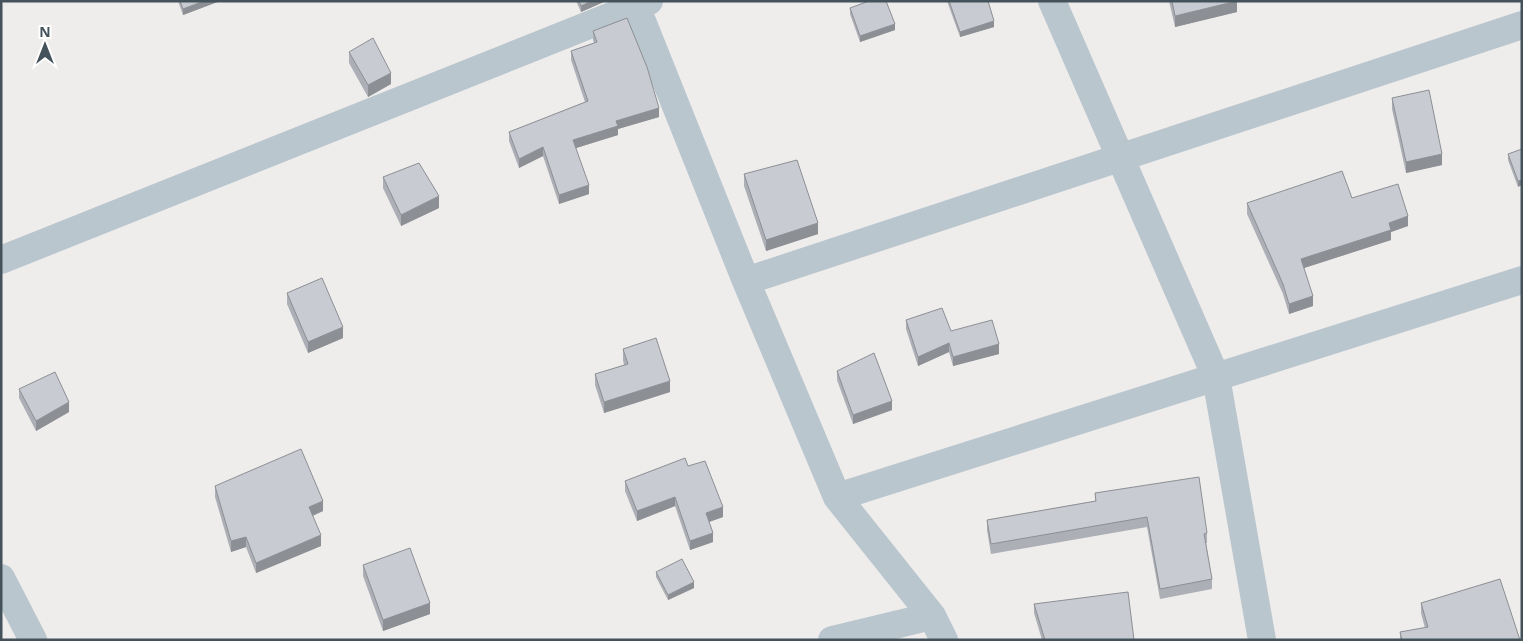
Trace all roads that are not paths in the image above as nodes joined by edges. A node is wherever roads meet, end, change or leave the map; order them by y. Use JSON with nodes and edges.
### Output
{"nodes":[{"id":1,"x":1052,"y":1,"type":"edge"},
{"id":2,"x":639,"y":3,"type":"edge"},
{"id":3,"x":1522,"y":25,"type":"edge"},
{"id":4,"x":1120,"y":158,"type":"junction"},
{"id":5,"x":1,"y":260,"type":"edge"},
{"id":6,"x":1522,"y":280,"type":"edge"},
{"id":7,"x":746,"y":281,"type":"junction"},
{"id":8,"x":1216,"y":377,"type":"junction"},
{"id":9,"x":837,"y":497,"type":"junction"},
{"id":10,"x":1,"y":578,"type":"edge"},
{"id":11,"x":932,"y":616,"type":"junction"},
{"id":12,"x":33,"y":640,"type":"edge"},
{"id":13,"x":832,"y":640,"type":"edge"},
{"id":14,"x":944,"y":640,"type":"edge"},
{"id":15,"x":1262,"y":640,"type":"edge"}],
"edges":[{"from":1,"to":4,"type":"street"},
{"from":2,"to":5,"type":"street"},
{"from":2,"to":7,"type":"street"},
{"from":3,"to":4,"type":"street"},
{"from":4,"to":7,"type":"street"},
{"from":4,"to":8,"type":"street"},
{"from":6,"to":8,"type":"street"},
{"from":7,"to":9,"type":"street"},
{"from":8,"to":9,"type":"street"},
{"from":8,"to":15,"type":"street"},
{"from":9,"to":11,"type":"street"},
{"from":10,"to":12,"type":"street"},
{"from":11,"to":13,"type":"street"},
{"from":11,"to":14,"type":"street"}]}
